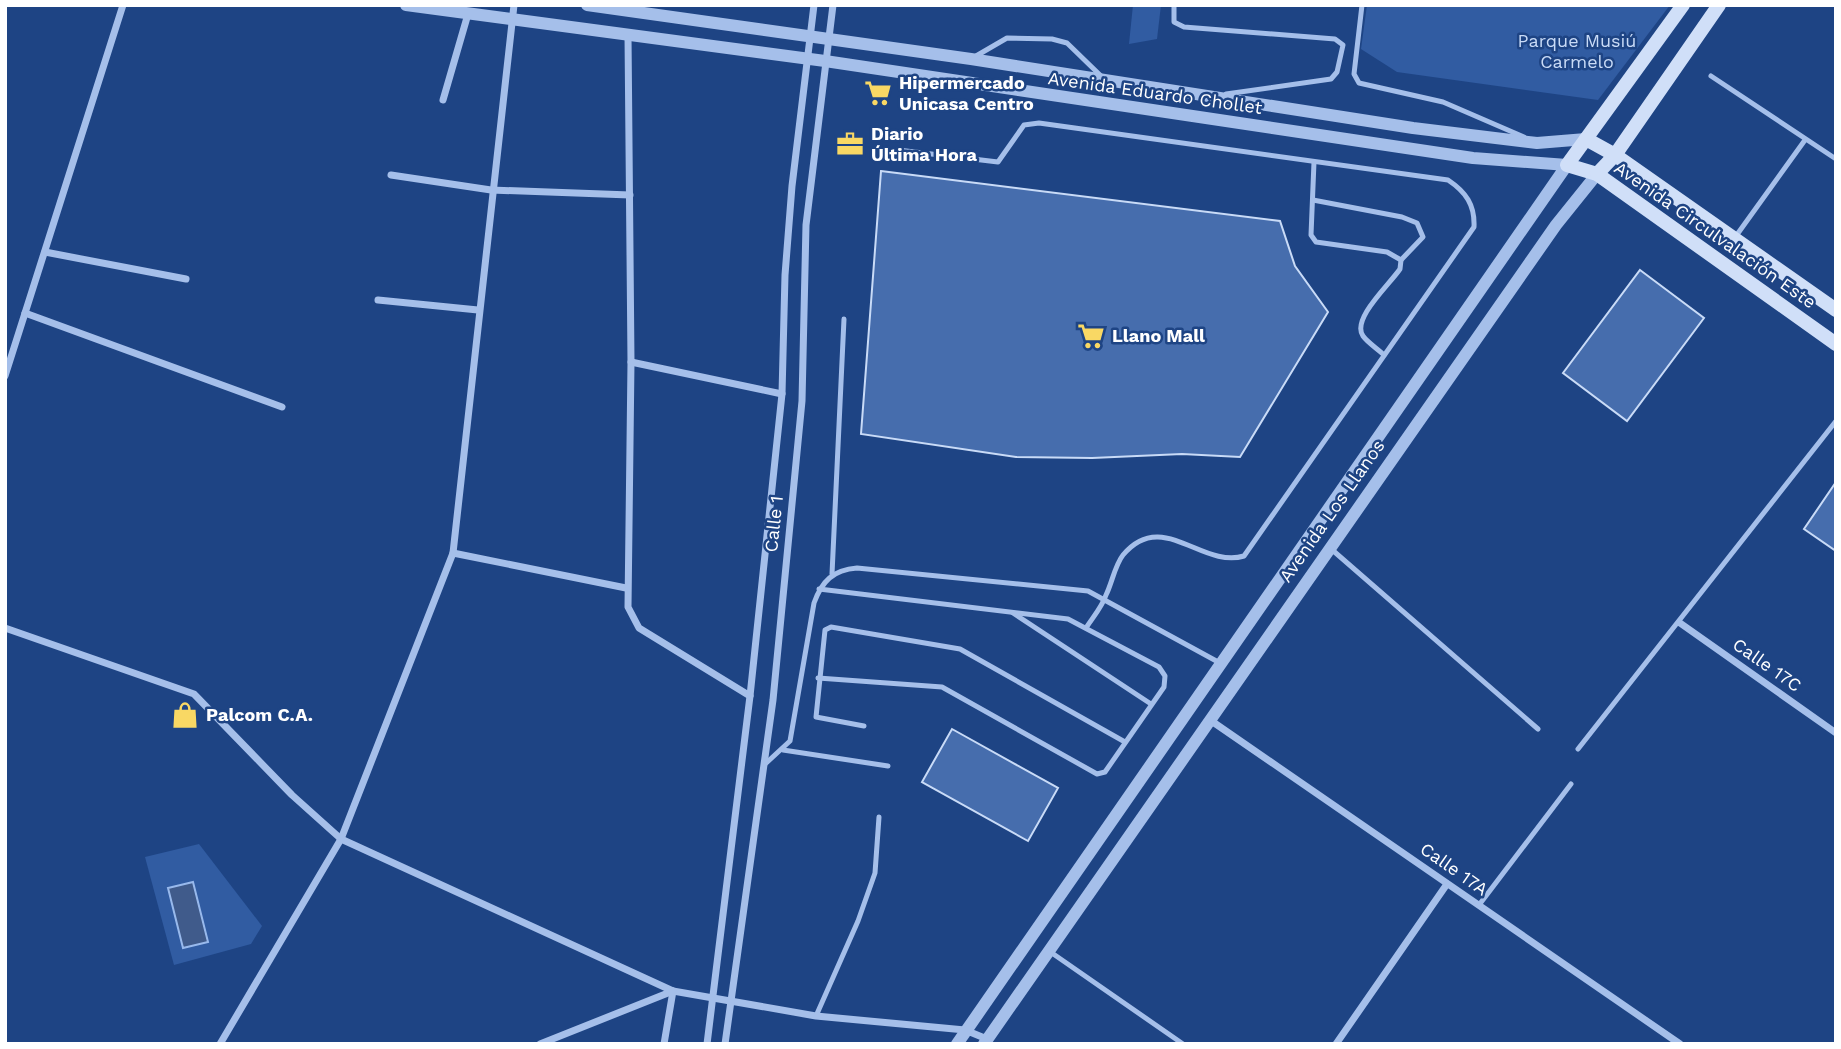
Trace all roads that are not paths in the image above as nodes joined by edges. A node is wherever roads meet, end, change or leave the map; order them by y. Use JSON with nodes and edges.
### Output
{"nodes":[{"id":1,"x":123,"y":5,"type":"edge"},
{"id":2,"x":406,"y":5,"type":"edge"},
{"id":3,"x":514,"y":5,"type":"edge"},
{"id":4,"x":587,"y":5,"type":"edge"},
{"id":5,"x":814,"y":5,"type":"edge"},
{"id":6,"x":833,"y":5,"type":"edge"},
{"id":7,"x":1174,"y":5,"type":"edge"},
{"id":8,"x":1362,"y":5,"type":"edge"},
{"id":9,"x":1683,"y":5,"type":"edge"},
{"id":10,"x":1719,"y":5,"type":"edge"},
{"id":11,"x":468,"y":14,"type":"junction"},
{"id":12,"x":513,"y":20,"type":"junction"},
{"id":13,"x":628,"y":35,"type":"junction"},
{"id":14,"x":810,"y":36,"type":"junction"},
{"id":15,"x":828,"y":38,"type":"junction"},
{"id":16,"x":807,"y":59,"type":"junction"},
{"id":17,"x":971,"y":59,"type":"junction"},
{"id":18,"x":825,"y":61,"type":"junction"},
{"id":19,"x":1711,"y":75,"type":"dead end"},
{"id":20,"x":1103,"y":79,"type":"junction"},
{"id":21,"x":1212,"y":96,"type":"junction"},
{"id":22,"x":443,"y":100,"type":"dead end"},
{"id":23,"x":1586,"y":138,"type":"junction"},
{"id":24,"x":1805,"y":140,"type":"junction"},
{"id":25,"x":1537,"y":143,"type":"junction"},
{"id":26,"x":898,"y":150,"type":"dead end"},
{"id":27,"x":1615,"y":155,"type":"junction"},
{"id":28,"x":1836,"y":159,"type":"edge"},
{"id":29,"x":1314,"y":162,"type":"junction"},
{"id":30,"x":1567,"y":165,"type":"junction"},
{"id":31,"x":1597,"y":174,"type":"junction"},
{"id":32,"x":391,"y":175,"type":"dead end"},
{"id":33,"x":491,"y":190,"type":"junction"},
{"id":34,"x":630,"y":195,"type":"junction"},
{"id":35,"x":1313,"y":200,"type":"junction"},
{"id":36,"x":1734,"y":239,"type":"junction"},
{"id":37,"x":45,"y":252,"type":"junction"},
{"id":38,"x":1401,"y":260,"type":"junction"},
{"id":39,"x":186,"y":279,"type":"dead end"},
{"id":40,"x":378,"y":300,"type":"dead end"},
{"id":41,"x":478,"y":310,"type":"junction"},
{"id":42,"x":1836,"y":310,"type":"edge"},
{"id":43,"x":25,"y":313,"type":"junction"},
{"id":44,"x":844,"y":319,"type":"dead end"},
{"id":45,"x":1836,"y":344,"type":"edge"},
{"id":46,"x":1384,"y":355,"type":"junction"},
{"id":47,"x":631,"y":362,"type":"junction"},
{"id":48,"x":5,"y":376,"type":"edge"},
{"id":49,"x":782,"y":394,"type":"junction"},
{"id":50,"x":282,"y":407,"type":"dead end"},
{"id":51,"x":1836,"y":421,"type":"edge"},
{"id":52,"x":1330,"y":548,"type":"junction"},
{"id":53,"x":453,"y":553,"type":"junction"},
{"id":54,"x":832,"y":574,"type":"junction"},
{"id":55,"x":626,"y":587,"type":"junction"},
{"id":56,"x":819,"y":589,"type":"junction"},
{"id":57,"x":1105,"y":599,"type":"junction"},
{"id":58,"x":1010,"y":611,"type":"junction"},
{"id":59,"x":1680,"y":623,"type":"junction"},
{"id":60,"x":5,"y":628,"type":"edge"},
{"id":61,"x":1086,"y":628,"type":"junction"},
{"id":62,"x":1220,"y":663,"type":"junction"},
{"id":63,"x":818,"y":678,"type":"junction"},
{"id":64,"x":750,"y":696,"type":"junction"},
{"id":65,"x":1151,"y":704,"type":"junction"},
{"id":66,"x":1210,"y":720,"type":"junction"},
{"id":67,"x":864,"y":726,"type":"dead end"},
{"id":68,"x":1538,"y":729,"type":"dead end"},
{"id":69,"x":1836,"y":733,"type":"edge"},
{"id":70,"x":1125,"y":743,"type":"junction"},
{"id":71,"x":1578,"y":749,"type":"dead end"},
{"id":72,"x":783,"y":750,"type":"junction"},
{"id":73,"x":764,"y":765,"type":"junction"},
{"id":74,"x":888,"y":766,"type":"dead end"},
{"id":75,"x":1572,"y":784,"type":"dead end"},
{"id":76,"x":879,"y":817,"type":"dead end"},
{"id":77,"x":341,"y":839,"type":"junction"},
{"id":78,"x":1447,"y":884,"type":"junction"},
{"id":79,"x":1479,"y":905,"type":"junction"},
{"id":80,"x":1049,"y":951,"type":"junction"},
{"id":81,"x":673,"y":991,"type":"junction"},
{"id":82,"x":713,"y":998,"type":"junction"},
{"id":83,"x":730,"y":1001,"type":"junction"},
{"id":84,"x":816,"y":1016,"type":"junction"},
{"id":85,"x":965,"y":1030,"type":"junction"},
{"id":86,"x":985,"y":1041,"type":"edge"},
{"id":87,"x":220,"y":1044,"type":"edge"},
{"id":88,"x":540,"y":1044,"type":"edge"},
{"id":89,"x":664,"y":1044,"type":"edge"},
{"id":90,"x":707,"y":1044,"type":"edge"},
{"id":91,"x":725,"y":1044,"type":"edge"},
{"id":92,"x":957,"y":1044,"type":"edge"},
{"id":93,"x":1183,"y":1044,"type":"edge"},
{"id":94,"x":1336,"y":1044,"type":"edge"},
{"id":95,"x":1680,"y":1044,"type":"edge"}],
"edges":[{"from":1,"to":37,"type":"street"},
{"from":2,"to":11,"type":"street","name":"Avenida Eduardo Chollet"},
{"from":3,"to":12,"type":"street"},
{"from":4,"to":14,"type":"street","name":"Avenida Eduardo Chollet"},
{"from":5,"to":14,"type":"street","name":"Calle 1"},
{"from":6,"to":15,"type":"street","name":"Calle 1"},
{"from":7,"to":21,"type":"lane"},
{"from":8,"to":25,"type":"lane"},
{"from":9,"to":23,"type":"main road","name":"Avenida Los Llanos"},
{"from":10,"to":27,"type":"main road","name":"Avenida Los Llanos"},
{"from":11,"to":12,"type":"street","name":"Avenida Eduardo Chollet"},
{"from":11,"to":22,"type":"street"},
{"from":12,"to":13,"type":"street","name":"Avenida Eduardo Chollet"},
{"from":12,"to":33,"type":"street"},
{"from":13,"to":16,"type":"street","name":"Avenida Eduardo Chollet"},
{"from":13,"to":34,"type":"street"},
{"from":14,"to":15,"type":"street","name":"Avenida Eduardo Chollet"},
{"from":14,"to":16,"type":"street","name":"Calle 1"},
{"from":15,"to":17,"type":"street","name":"Avenida Eduardo Chollet"},
{"from":15,"to":18,"type":"street","name":"Calle 1"},
{"from":16,"to":18,"type":"street","name":"Avenida Eduardo Chollet"},
{"from":16,"to":49,"type":"street","name":"Calle 1"},
{"from":17,"to":20,"type":"street","name":"Avenida Eduardo Chollet"},
{"from":17,"to":20,"type":"lane"},
{"from":18,"to":30,"type":"street","name":"Avenida Eduardo Chollet"},
{"from":18,"to":73,"type":"street","name":"Calle 1"},
{"from":19,"to":24,"type":"lane"},
{"from":20,"to":21,"type":"street","name":"Avenida Eduardo Chollet"},
{"from":21,"to":25,"type":"street","name":"Avenida Eduardo Chollet"},
{"from":23,"to":25,"type":"street","name":"Avenida Eduardo Chollet"},
{"from":23,"to":27,"type":"main road","name":"Avenida Circulvalación Este"},
{"from":23,"to":30,"type":"main road","name":"Avenida Los Llanos"},
{"from":24,"to":28,"type":"lane"},
{"from":24,"to":36,"type":"lane"},
{"from":26,"to":29,"type":"lane"},
{"from":27,"to":31,"type":"main road","name":"Avenida Los Llanos"},
{"from":27,"to":36,"type":"main road","name":"Avenida Circulvalación Este"},
{"from":29,"to":35,"type":"lane"},
{"from":29,"to":46,"type":"lane"},
{"from":30,"to":31,"type":"main road","name":"Avenida Circulvalación Este"},
{"from":30,"to":62,"type":"street","name":"Avenida Los Llanos"},
{"from":31,"to":45,"type":"main road","name":"Avenida Circulvalación Este"},
{"from":31,"to":52,"type":"street","name":"Avenida Los Llanos"},
{"from":32,"to":33,"type":"street"},
{"from":33,"to":34,"type":"street"},
{"from":33,"to":41,"type":"street"},
{"from":34,"to":47,"type":"street"},
{"from":35,"to":38,"type":"lane"},
{"from":35,"to":38,"type":"lane"},
{"from":36,"to":42,"type":"main road","name":"Avenida Circulvalación Este"},
{"from":37,"to":39,"type":"street"},
{"from":37,"to":43,"type":"street"},
{"from":38,"to":46,"type":"lane"},
{"from":40,"to":41,"type":"street"},
{"from":41,"to":53,"type":"street"},
{"from":43,"to":48,"type":"street"},
{"from":43,"to":50,"type":"street"},
{"from":44,"to":54,"type":"lane"},
{"from":46,"to":57,"type":"lane"},
{"from":47,"to":49,"type":"street"},
{"from":47,"to":55,"type":"street"},
{"from":49,"to":64,"type":"street","name":"Calle 1"},
{"from":51,"to":59,"type":"lane"},
{"from":52,"to":66,"type":"street","name":"Avenida Los Llanos"},
{"from":52,"to":68,"type":"lane"},
{"from":53,"to":55,"type":"street"},
{"from":53,"to":77,"type":"street"},
{"from":54,"to":56,"type":"lane"},
{"from":54,"to":57,"type":"lane"},
{"from":55,"to":64,"type":"street"},
{"from":56,"to":58,"type":"lane"},
{"from":56,"to":72,"type":"lane"},
{"from":57,"to":61,"type":"lane"},
{"from":57,"to":62,"type":"lane"},
{"from":58,"to":61,"type":"lane"},
{"from":58,"to":65,"type":"lane"},
{"from":59,"to":69,"type":"street","name":"Calle 17C"},
{"from":59,"to":71,"type":"lane"},
{"from":60,"to":77,"type":"street"},
{"from":61,"to":65,"type":"lane"},
{"from":62,"to":85,"type":"street","name":"Avenida Los Llanos"},
{"from":63,"to":67,"type":"lane"},
{"from":63,"to":70,"type":"lane"},
{"from":63,"to":70,"type":"lane"},
{"from":64,"to":82,"type":"street","name":"Calle 1"},
{"from":65,"to":70,"type":"lane"},
{"from":66,"to":78,"type":"street","name":"Calle 17A"},
{"from":66,"to":80,"type":"street","name":"Avenida Los Llanos"},
{"from":72,"to":73,"type":"lane"},
{"from":72,"to":74,"type":"lane"},
{"from":73,"to":83,"type":"street","name":"Calle 1"},
{"from":75,"to":79,"type":"lane"},
{"from":76,"to":84,"type":"lane"},
{"from":77,"to":81,"type":"street"},
{"from":77,"to":87,"type":"street"},
{"from":78,"to":79,"type":"street","name":"Calle 17A"},
{"from":78,"to":94,"type":"street"},
{"from":79,"to":95,"type":"street","name":"Calle 17A"},
{"from":80,"to":86,"type":"street","name":"Avenida Los Llanos"},
{"from":80,"to":93,"type":"lane"},
{"from":81,"to":82,"type":"street"},
{"from":81,"to":88,"type":"street"},
{"from":81,"to":89,"type":"street"},
{"from":82,"to":83,"type":"street"},
{"from":82,"to":90,"type":"street","name":"Calle 1"},
{"from":83,"to":84,"type":"street"},
{"from":83,"to":91,"type":"street","name":"Calle 1"},
{"from":84,"to":85,"type":"street"},
{"from":85,"to":86,"type":"street"},
{"from":85,"to":92,"type":"street","name":"Avenida Los Llanos"}]}
